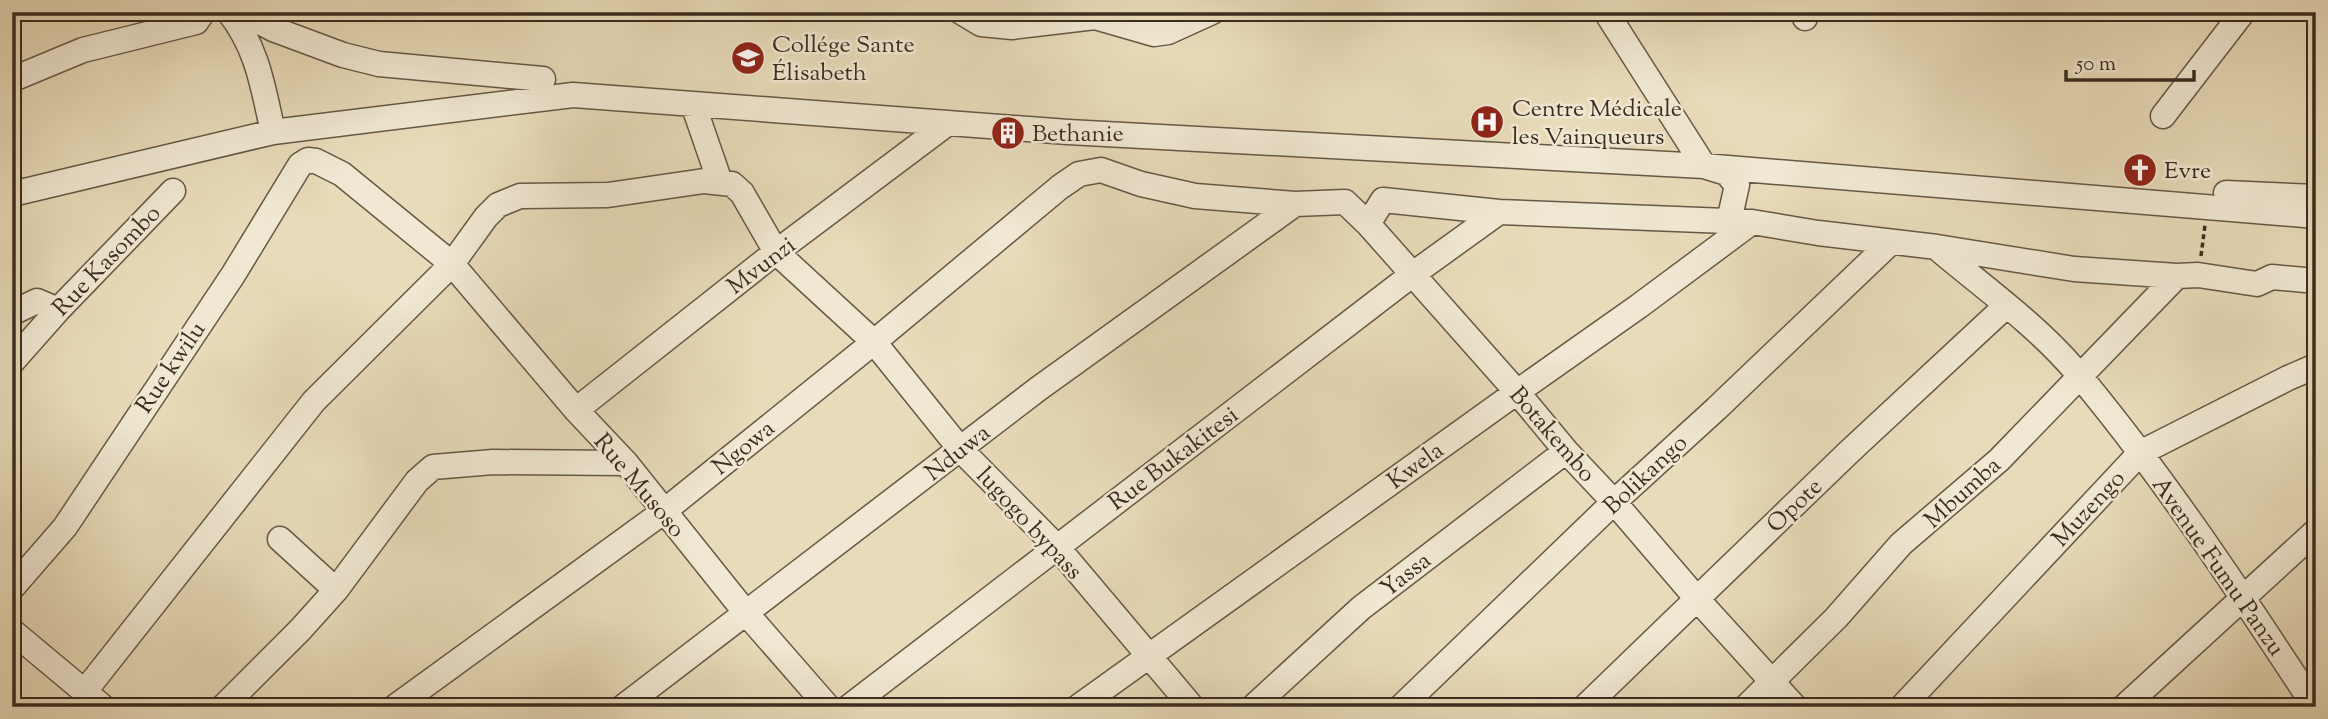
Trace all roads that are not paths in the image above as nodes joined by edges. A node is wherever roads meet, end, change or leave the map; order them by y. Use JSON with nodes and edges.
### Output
{"nodes":[{"id":1,"x":203,"y":12,"type":"edge"},
{"id":2,"x":229,"y":12,"type":"edge"},
{"id":3,"x":241,"y":12,"type":"edge"},
{"id":4,"x":961,"y":12,"type":"edge"},
{"id":5,"x":1212,"y":12,"type":"edge"},
{"id":6,"x":1606,"y":12,"type":"edge"},
{"id":7,"x":2243,"y":12,"type":"edge"},
{"id":8,"x":18,"y":77,"type":"dead end"},
{"id":9,"x":543,"y":79,"type":"dead end"},
{"id":10,"x":693,"y":104,"type":"junction"},
{"id":11,"x":2164,"y":116,"type":"dead end"},
{"id":12,"x":948,"y":123,"type":"junction"},
{"id":13,"x":273,"y":132,"type":"junction"},
{"id":14,"x":1704,"y":166,"type":"junction"},
{"id":15,"x":328,"y":167,"type":"joint"},
{"id":16,"x":1079,"y":174,"type":"joint"},
{"id":17,"x":726,"y":183,"type":"junction"},
{"id":18,"x":173,"y":191,"type":"dead end"},
{"id":19,"x":12,"y":194,"type":"edge"},
{"id":20,"x":2316,"y":197,"type":"edge"},
{"id":21,"x":2212,"y":200,"type":"junction"},
{"id":22,"x":1295,"y":204,"type":"junction"},
{"id":23,"x":1499,"y":212,"type":"junction"},
{"id":24,"x":2316,"y":216,"type":"edge"},
{"id":25,"x":1741,"y":222,"type":"junction"},
{"id":26,"x":1368,"y":223,"type":"junction"},
{"id":27,"x":1891,"y":243,"type":"junction"},
{"id":28,"x":1937,"y":247,"type":"junction"},
{"id":29,"x":776,"y":252,"type":"junction"},
{"id":30,"x":452,"y":264,"type":"junction"},
{"id":31,"x":1413,"y":274,"type":"junction"},
{"id":32,"x":2188,"y":276,"type":"junction"},
{"id":33,"x":2316,"y":281,"type":"edge"},
{"id":34,"x":2006,"y":306,"type":"junction"},
{"id":35,"x":58,"y":310,"type":"junction"},
{"id":36,"x":12,"y":313,"type":"edge"},
{"id":37,"x":874,"y":342,"type":"junction"},
{"id":38,"x":12,"y":362,"type":"edge"},
{"id":39,"x":2316,"y":366,"type":"edge"},
{"id":40,"x":2078,"y":376,"type":"junction"},
{"id":41,"x":1517,"y":392,"type":"junction"},
{"id":42,"x":576,"y":410,"type":"junction"},
{"id":43,"x":961,"y":450,"type":"junction"},
{"id":44,"x":1566,"y":452,"type":"junction"},
{"id":45,"x":2140,"y":453,"type":"junction"},
{"id":46,"x":626,"y":463,"type":"junction"},
{"id":47,"x":1614,"y":502,"type":"junction"},
{"id":48,"x":663,"y":512,"type":"junction"},
{"id":49,"x":2316,"y":531,"type":"edge"},
{"id":50,"x":280,"y":539,"type":"dead end"},
{"id":51,"x":1057,"y":547,"type":"junction"},
{"id":52,"x":12,"y":588,"type":"edge"},
{"id":53,"x":336,"y":590,"type":"junction"},
{"id":54,"x":2243,"y":597,"type":"junction"},
{"id":55,"x":1698,"y":600,"type":"junction"},
{"id":56,"x":746,"y":613,"type":"junction"},
{"id":57,"x":15,"y":639,"type":"edge"},
{"id":58,"x":1147,"y":657,"type":"junction"},
{"id":59,"x":1772,"y":681,"type":"junction"},
{"id":60,"x":94,"y":699,"type":"edge"},
{"id":61,"x":2314,"y":706,"type":"edge"},
{"id":62,"x":223,"y":707,"type":"edge"},
{"id":63,"x":395,"y":707,"type":"edge"},
{"id":64,"x":623,"y":707,"type":"edge"},
{"id":65,"x":828,"y":707,"type":"edge"},
{"id":66,"x":849,"y":707,"type":"edge"},
{"id":67,"x":1078,"y":707,"type":"edge"},
{"id":68,"x":1192,"y":707,"type":"edge"},
{"id":69,"x":1253,"y":707,"type":"edge"},
{"id":70,"x":1401,"y":707,"type":"edge"},
{"id":71,"x":1585,"y":707,"type":"edge"},
{"id":72,"x":1746,"y":707,"type":"edge"},
{"id":73,"x":1795,"y":707,"type":"edge"},
{"id":74,"x":1902,"y":707,"type":"edge"},
{"id":75,"x":2124,"y":707,"type":"edge"}],
"edges":[{"from":1,"to":8,"type":"street"},
{"from":2,"to":13,"type":"street"},
{"from":3,"to":9,"type":"street"},
{"from":4,"to":5,"type":"street"},
{"from":6,"to":14,"type":"street"},
{"from":7,"to":11,"type":"street"},
{"from":10,"to":12,"type":"street"},
{"from":10,"to":13,"type":"street"},
{"from":10,"to":17,"type":"street","name":"lugogo bypass"},
{"from":12,"to":14,"type":"street"},
{"from":12,"to":29,"type":"street","name":"Mvunzi"},
{"from":13,"to":19,"type":"street"},
{"from":14,"to":21,"type":"street"},
{"from":14,"to":25,"type":"street"},
{"from":15,"to":30,"type":"street","name":"Rue Musoso"},
{"from":15,"to":52,"type":"street","name":"Rue kwilu"},
{"from":16,"to":22,"type":"street","name":"Botakembo"},
{"from":16,"to":37,"type":"street","name":"Ngowa"},
{"from":17,"to":29,"type":"street","name":"lugogo bypass"},
{"from":17,"to":30,"type":"street"},
{"from":18,"to":35,"type":"street","name":"Rue Kasombo"},
{"from":20,"to":21,"type":"street"},
{"from":21,"to":24,"type":"street"},
{"from":22,"to":26,"type":"street","name":"Botakembo"},
{"from":22,"to":43,"type":"street","name":"Nduwa"},
{"from":23,"to":25,"type":"street"},
{"from":23,"to":26,"type":"street"},
{"from":23,"to":31,"type":"street","name":"Rue Bukakitesi"},
{"from":25,"to":27,"type":"street"},
{"from":25,"to":41,"type":"street","name":"Kwela"},
{"from":26,"to":31,"type":"street","name":"Botakembo"},
{"from":27,"to":28,"type":"street"},
{"from":27,"to":47,"type":"street","name":"Bolikango"},
{"from":28,"to":32,"type":"street"},
{"from":28,"to":34,"type":"street","name":"Avenue Fumu Panzu"},
{"from":29,"to":37,"type":"street","name":"lugogo bypass"},
{"from":29,"to":42,"type":"street","name":"Mvunzi"},
{"from":30,"to":42,"type":"street","name":"Rue Musoso"},
{"from":30,"to":60,"type":"street"},
{"from":31,"to":41,"type":"street","name":"Botakembo"},
{"from":31,"to":51,"type":"street","name":"Rue Bukakitesi"},
{"from":32,"to":33,"type":"street"},
{"from":32,"to":40,"type":"street","name":"Mbumba"},
{"from":34,"to":40,"type":"street","name":"Avenue Fumu Panzu"},
{"from":34,"to":55,"type":"street","name":"Opote"},
{"from":35,"to":36,"type":"street"},
{"from":35,"to":38,"type":"street","name":"Rue Kasombo"},
{"from":37,"to":43,"type":"street","name":"lugogo bypass"},
{"from":37,"to":48,"type":"street","name":"Ngowa"},
{"from":39,"to":45,"type":"street","name":"Muzengo"},
{"from":40,"to":45,"type":"street","name":"Avenue Fumu Panzu"},
{"from":40,"to":59,"type":"street","name":"Mbumba"},
{"from":41,"to":44,"type":"street","name":"Botakembo"},
{"from":41,"to":58,"type":"street","name":"Kwela"},
{"from":42,"to":46,"type":"street","name":"Rue Musoso"},
{"from":43,"to":51,"type":"street","name":"lugogo bypass"},
{"from":43,"to":56,"type":"street","name":"Nduwa"},
{"from":44,"to":47,"type":"street","name":"Botakembo"},
{"from":44,"to":69,"type":"street","name":"Yassa"},
{"from":45,"to":54,"type":"street","name":"Avenue Fumu Panzu"},
{"from":45,"to":74,"type":"street","name":"Muzengo"},
{"from":46,"to":48,"type":"street","name":"Rue Musoso"},
{"from":46,"to":53,"type":"street"},
{"from":47,"to":55,"type":"street","name":"Botakembo"},
{"from":47,"to":70,"type":"street","name":"Bolikango"},
{"from":48,"to":56,"type":"street","name":"Rue Musoso"},
{"from":48,"to":63,"type":"street","name":"Ngowa"},
{"from":49,"to":54,"type":"street"},
{"from":50,"to":53,"type":"street"},
{"from":51,"to":58,"type":"street","name":"lugogo bypass"},
{"from":51,"to":66,"type":"street","name":"Rue Bukakitesi"},
{"from":53,"to":62,"type":"street"},
{"from":54,"to":61,"type":"street","name":"Avenue Fumu Panzu"},
{"from":54,"to":75,"type":"street"},
{"from":55,"to":59,"type":"street","name":"Botakembo"},
{"from":55,"to":71,"type":"street","name":"Opote"},
{"from":56,"to":64,"type":"street","name":"Nduwa"},
{"from":56,"to":65,"type":"street","name":"Rue Musoso"},
{"from":57,"to":60,"type":"street"},
{"from":58,"to":67,"type":"street","name":"Kwela"},
{"from":58,"to":68,"type":"street","name":"lugogo bypass"},
{"from":59,"to":72,"type":"street","name":"Mbumba"},
{"from":59,"to":73,"type":"street","name":"Botakembo"}]}
